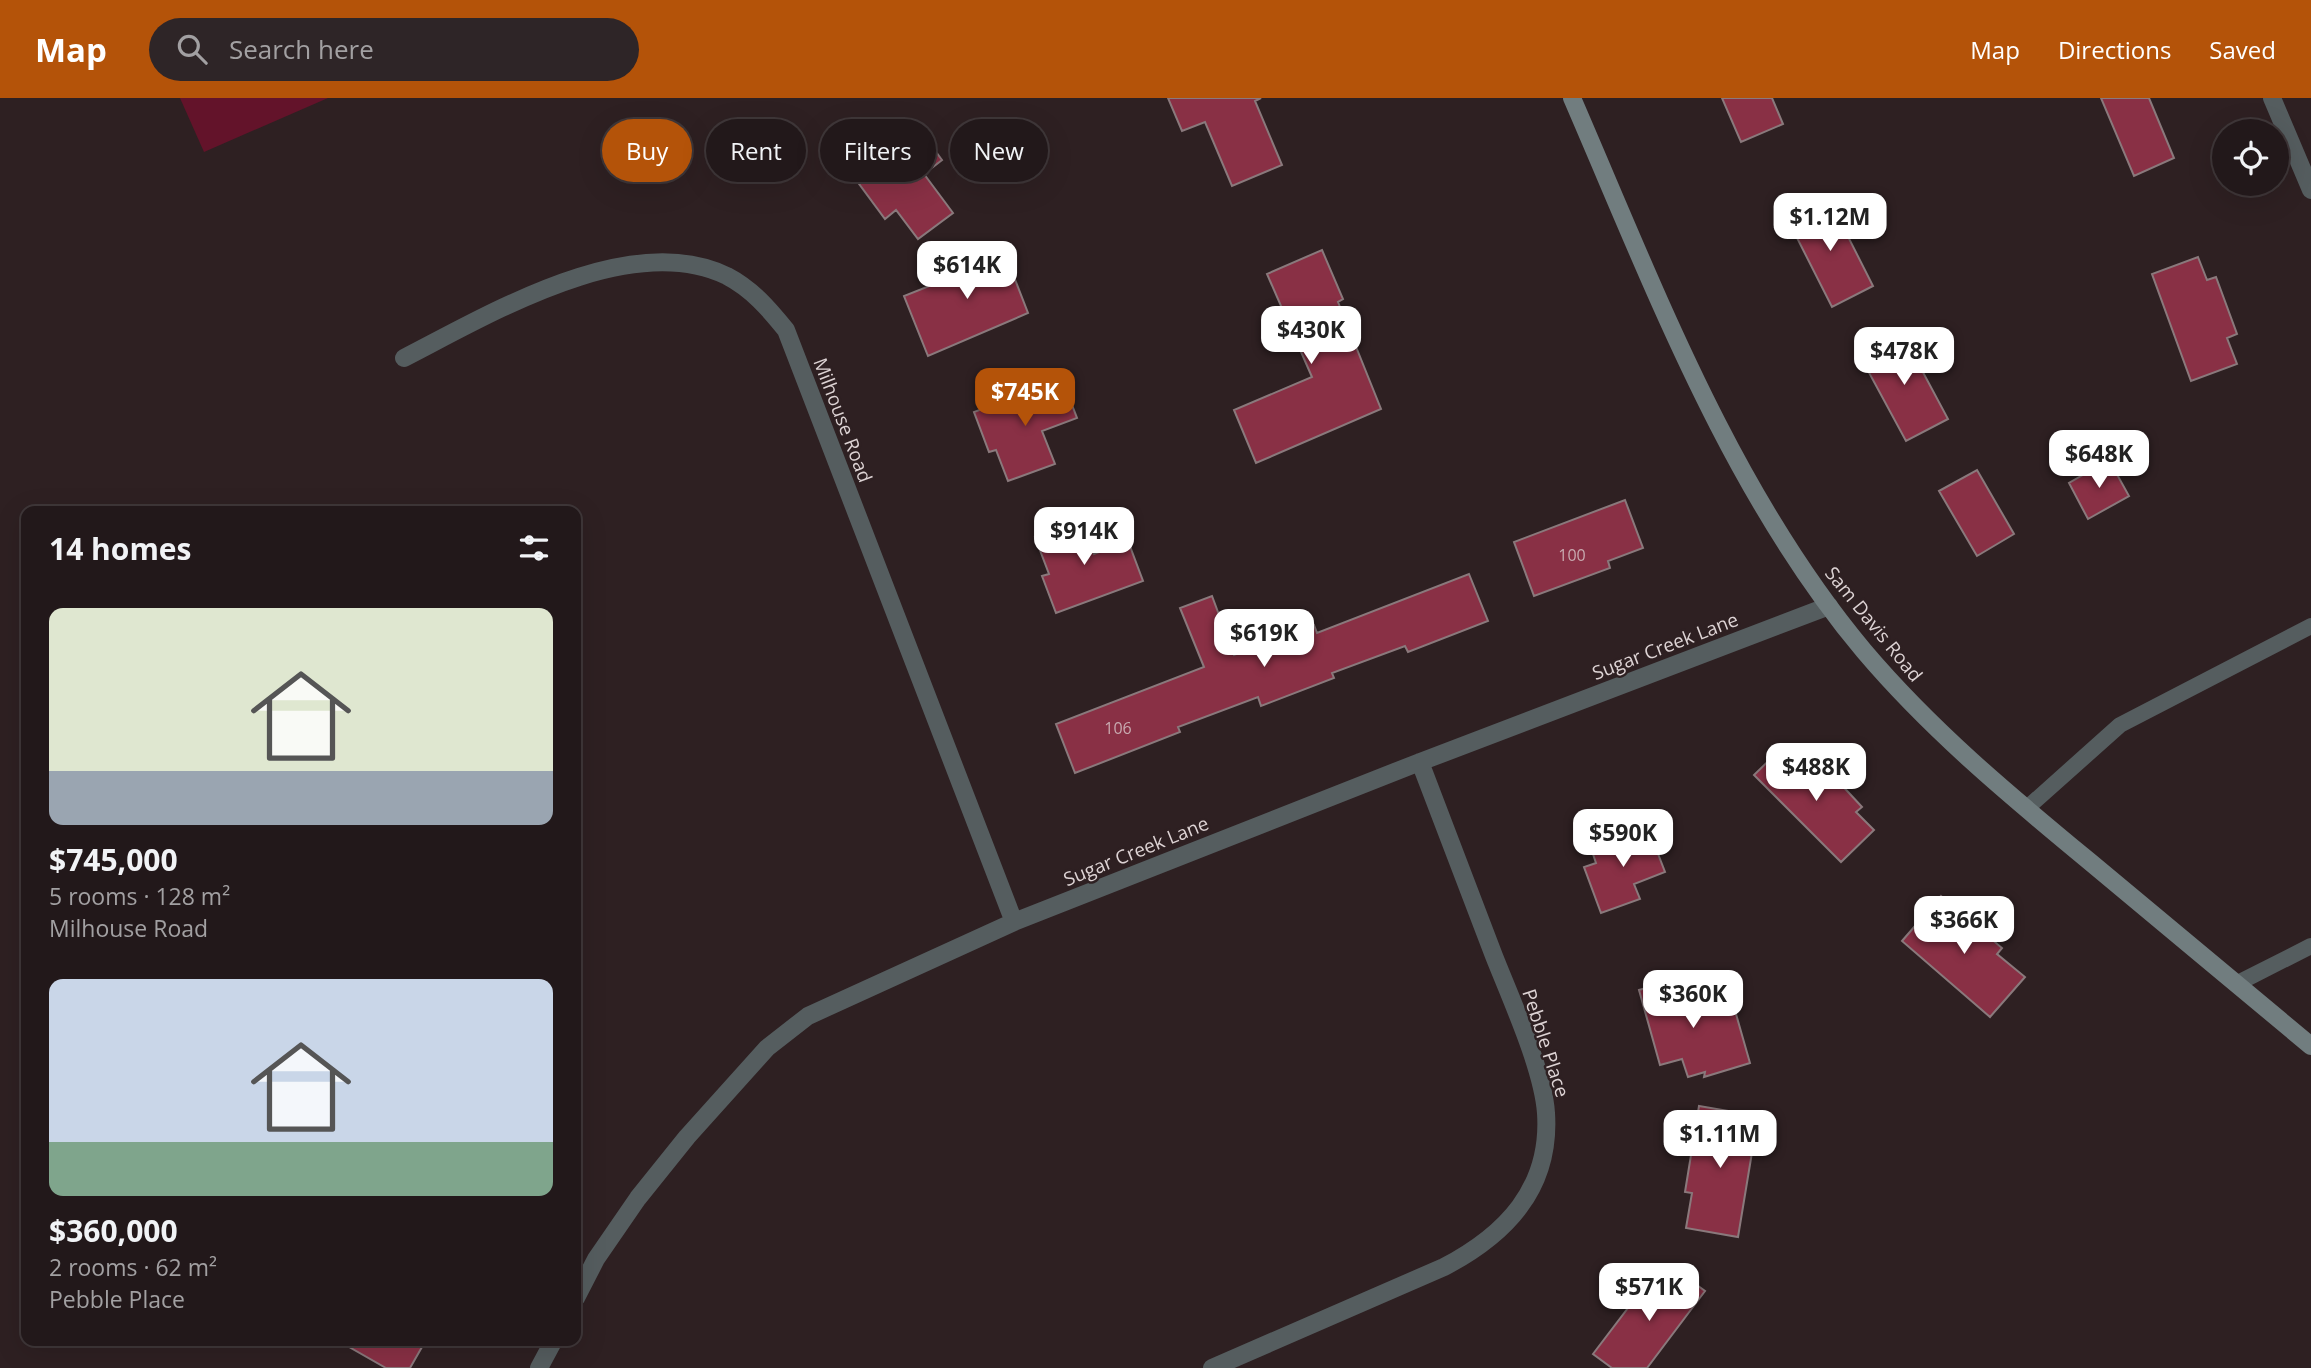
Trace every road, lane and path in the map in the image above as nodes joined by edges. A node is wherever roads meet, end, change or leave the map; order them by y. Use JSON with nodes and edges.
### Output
{"nodes":[{"id":1,"x":1572,"y":98,"type":"edge"},
{"id":2,"x":2272,"y":98,"type":"edge"},
{"id":3,"x":2311,"y":190,"type":"edge"},
{"id":4,"x":404,"y":358,"type":"dead end"},
{"id":5,"x":1829,"y":606,"type":"junction"},
{"id":6,"x":2311,"y":626,"type":"edge"},
{"id":7,"x":1420,"y":762,"type":"junction"},
{"id":8,"x":2026,"y":810,"type":"junction"},
{"id":9,"x":1014,"y":922,"type":"junction"},
{"id":10,"x":2311,"y":946,"type":"edge"},
{"id":11,"x":2236,"y":984,"type":"junction"},
{"id":12,"x":2311,"y":1046,"type":"edge"},
{"id":13,"x":581,"y":1288,"type":"edge"},
{"id":14,"x":551,"y":1346,"type":"edge"},
{"id":15,"x":539,"y":1368,"type":"edge"},
{"id":16,"x":1212,"y":1368,"type":"edge"}],
"edges":[{"from":1,"to":5,"type":"street","name":"Sam Davis Road"},
{"from":2,"to":3,"type":"street"},
{"from":4,"to":9,"type":"street","name":"Milhouse Road"},
{"from":5,"to":7,"type":"street","name":"Sugar Creek Lane"},
{"from":5,"to":8,"type":"street","name":"Sam Davis Road"},
{"from":6,"to":8,"type":"lane"},
{"from":7,"to":9,"type":"street","name":"Sugar Creek Lane"},
{"from":7,"to":16,"type":"street","name":"Pebble Place"},
{"from":8,"to":11,"type":"street","name":"Sam Davis Road"},
{"from":9,"to":13,"type":"street","name":"Sugar Creek Lane"},
{"from":10,"to":11,"type":"lane"},
{"from":11,"to":12,"type":"street","name":"Sam Davis Road"},
{"from":14,"to":15,"type":"street"}]}
